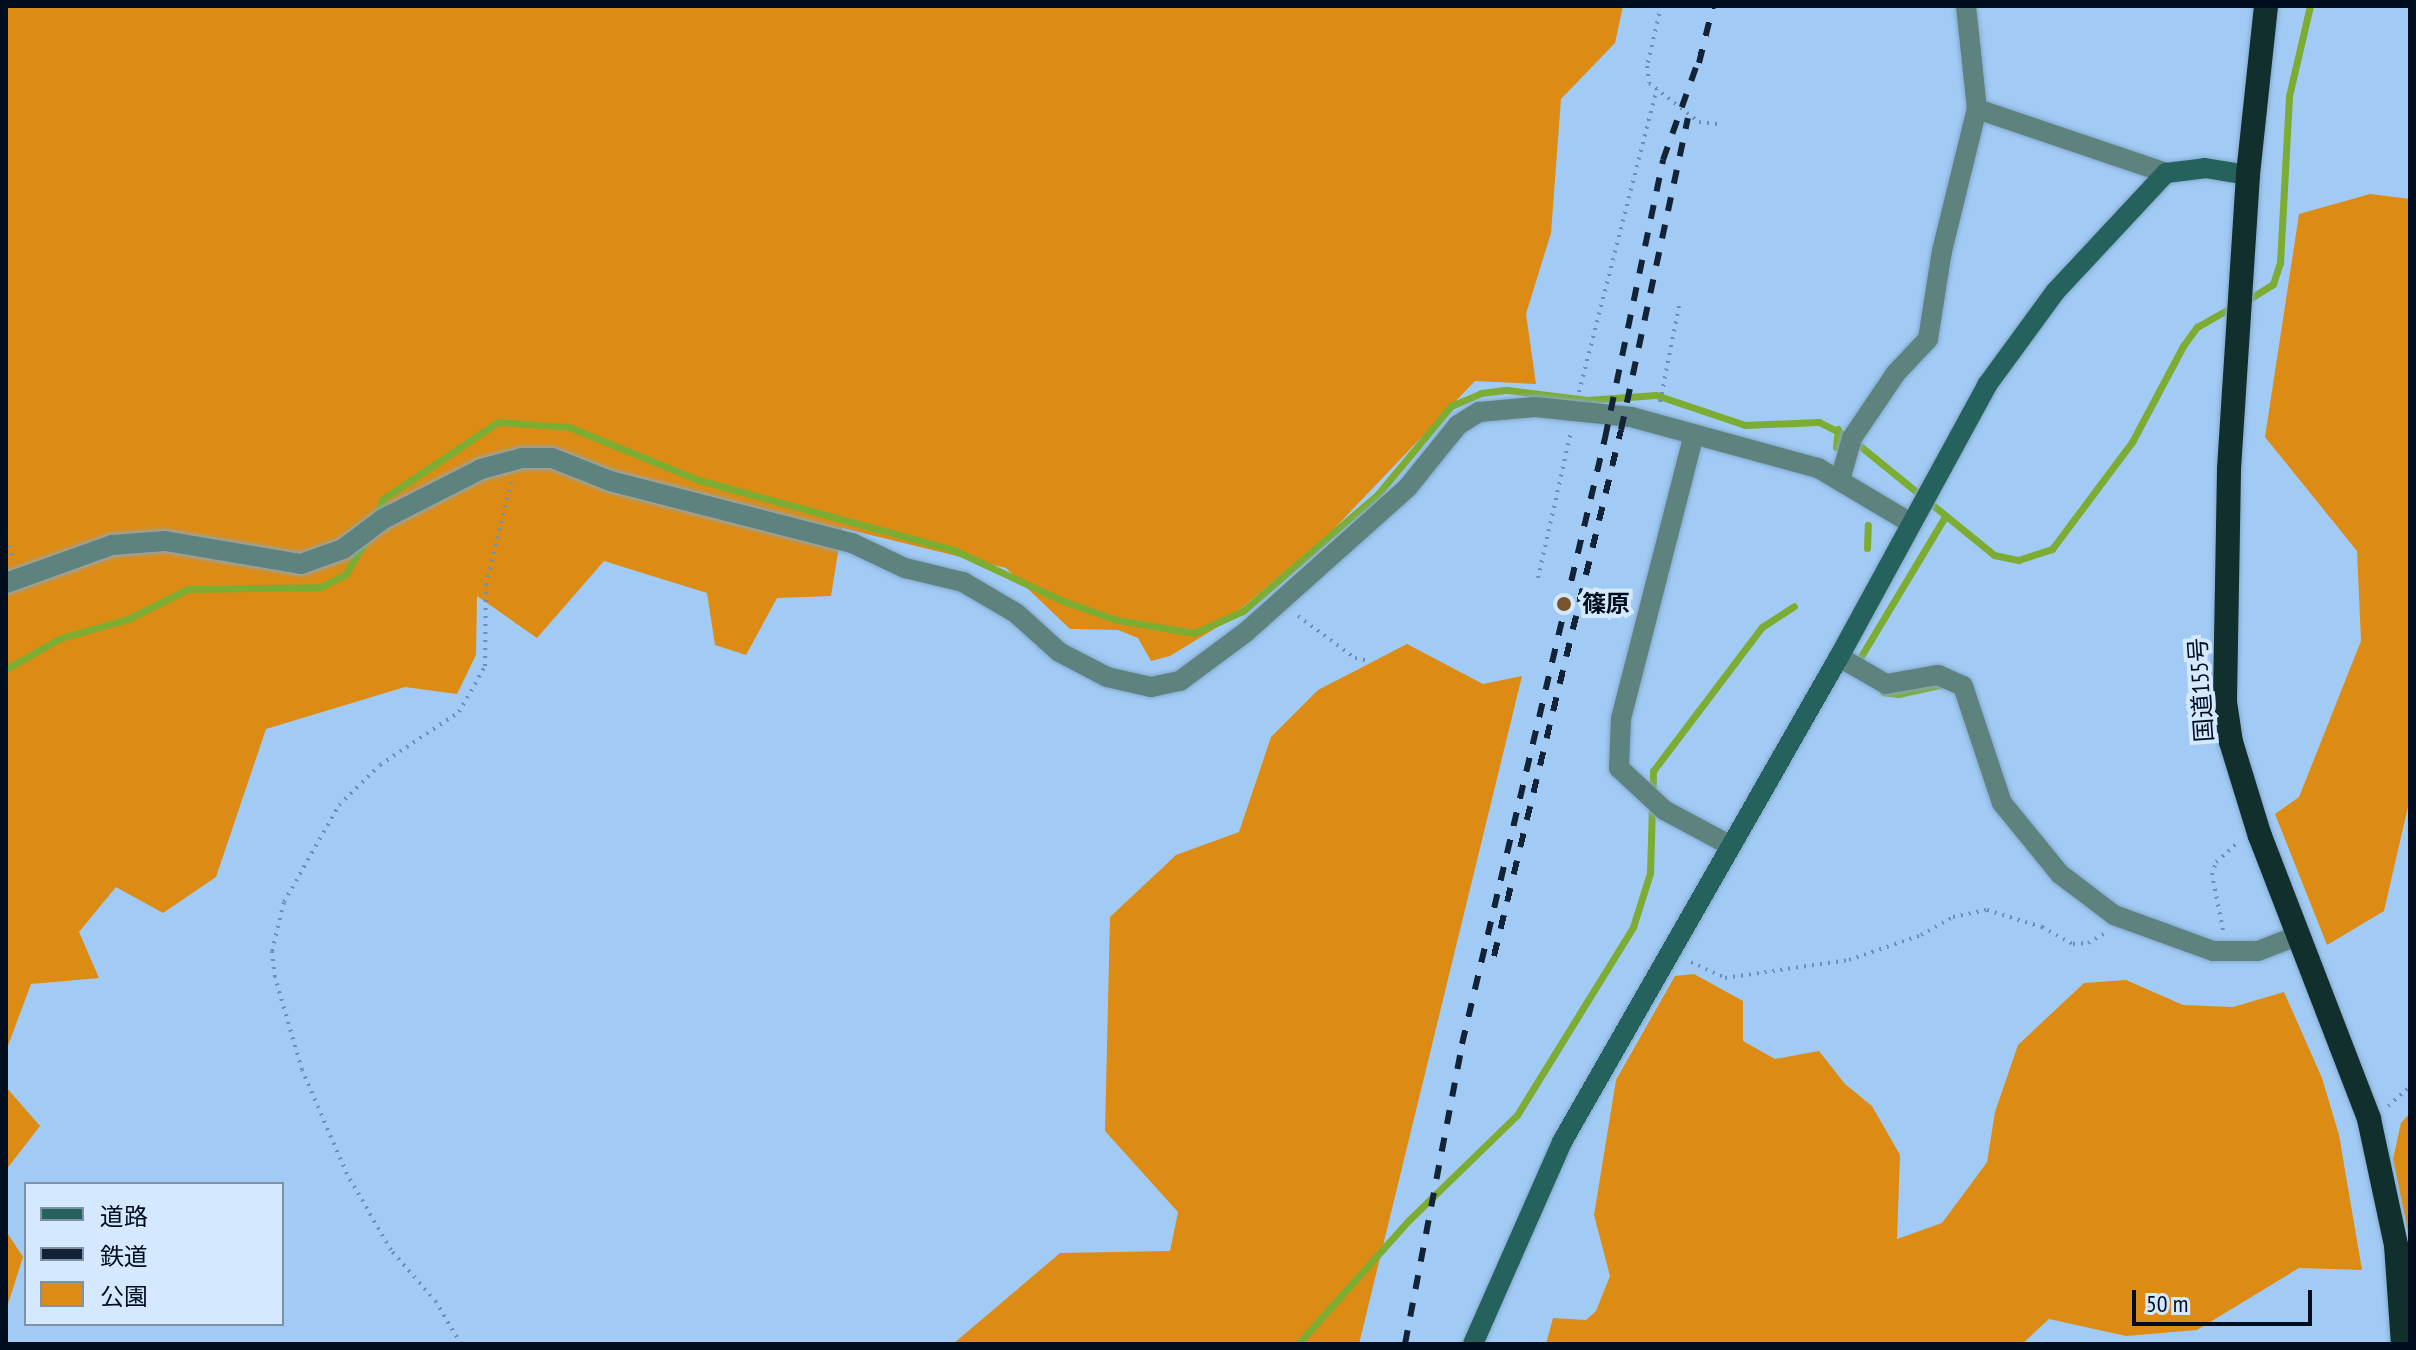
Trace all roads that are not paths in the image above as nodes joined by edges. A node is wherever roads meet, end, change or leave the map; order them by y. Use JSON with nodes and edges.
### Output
{"nodes":[{"id":1,"x":1966,"y":6,"type":"edge"},
{"id":2,"x":2266,"y":6,"type":"edge"},
{"id":3,"x":1977,"y":109,"type":"junction"},
{"id":4,"x":2166,"y":173,"type":"junction"},
{"id":5,"x":2248,"y":175,"type":"junction"},
{"id":6,"x":1693,"y":438,"type":"junction"},
{"id":7,"x":1840,"y":480,"type":"junction"},
{"id":8,"x":1909,"y":522,"type":"junction"},
{"id":9,"x":6,"y":583,"type":"edge"},
{"id":10,"x":1839,"y":657,"type":"junction"},
{"id":11,"x":1731,"y":846,"type":"junction"},
{"id":12,"x":2297,"y":936,"type":"junction"},
{"id":13,"x":1473,"y":1344,"type":"edge"},
{"id":14,"x":2403,"y":1344,"type":"edge"}],
"edges":[{"from":1,"to":3,"type":"street"},
{"from":2,"to":5,"type":"highway","name":"国道155号"},
{"from":3,"to":4,"type":"street"},
{"from":3,"to":7,"type":"street"},
{"from":4,"to":5,"type":"street"},
{"from":4,"to":8,"type":"street"},
{"from":5,"to":12,"type":"highway","name":"国道155号"},
{"from":6,"to":7,"type":"street"},
{"from":6,"to":9,"type":"street"},
{"from":6,"to":11,"type":"street"},
{"from":7,"to":8,"type":"street"},
{"from":8,"to":10,"type":"street"},
{"from":10,"to":11,"type":"street"},
{"from":10,"to":12,"type":"street"},
{"from":11,"to":13,"type":"street"},
{"from":12,"to":14,"type":"highway","name":"国道155号"}]}
